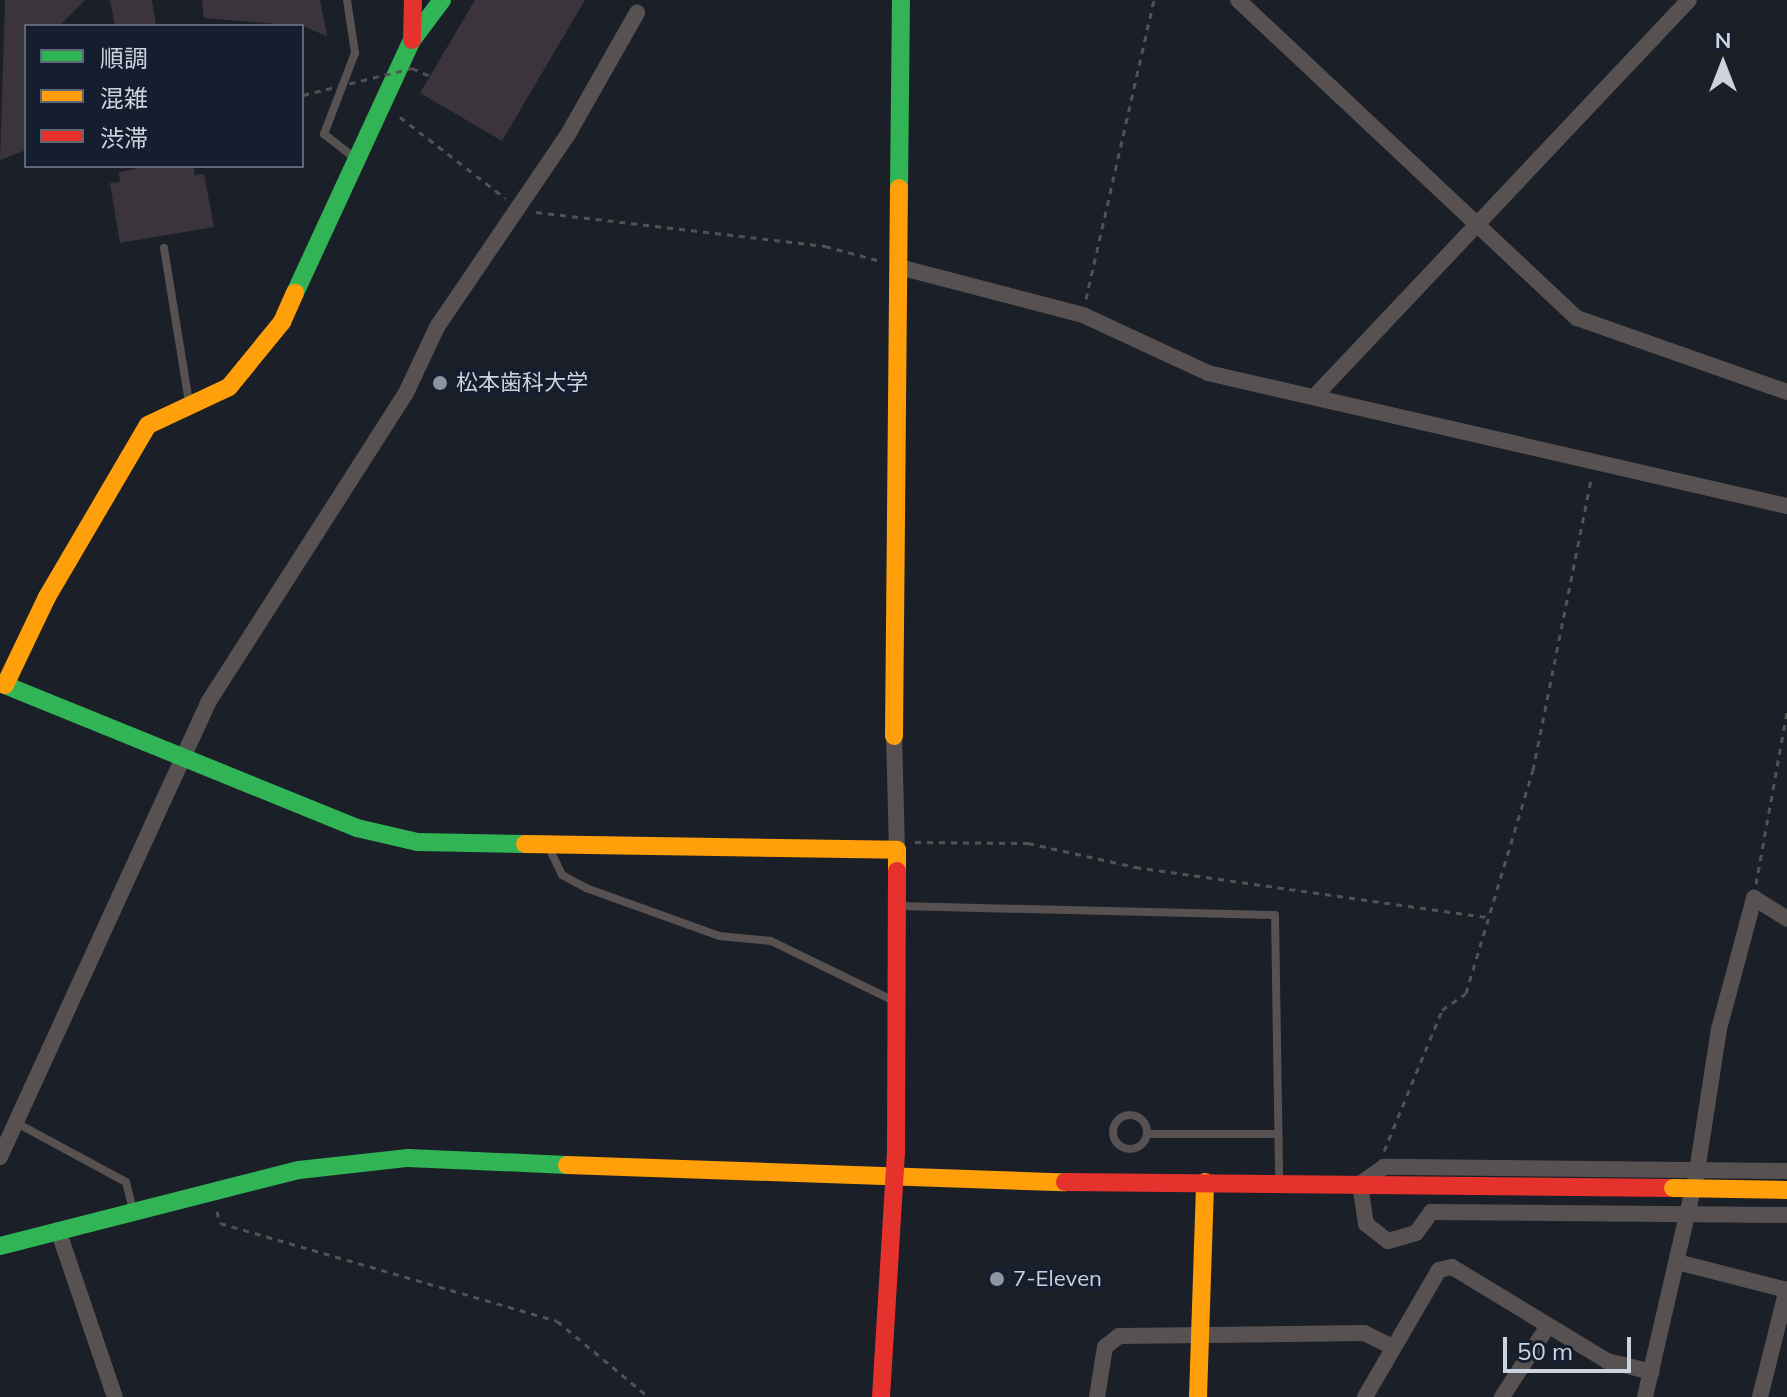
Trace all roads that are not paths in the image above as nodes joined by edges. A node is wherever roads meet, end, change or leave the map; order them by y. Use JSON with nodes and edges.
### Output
{"nodes":[{"id":1,"x":347,"y":0,"type":"edge"},
{"id":2,"x":413,"y":0,"type":"edge"},
{"id":3,"x":442,"y":0,"type":"edge"},
{"id":4,"x":901,"y":0,"type":"edge"},
{"id":5,"x":1238,"y":0,"type":"edge"},
{"id":6,"x":1689,"y":0,"type":"edge"},
{"id":7,"x":637,"y":13,"type":"dead end"},
{"id":8,"x":412,"y":40,"type":"junction"},
{"id":9,"x":356,"y":159,"type":"junction"},
{"id":10,"x":1479,"y":227,"type":"junction"},
{"id":11,"x":164,"y":248,"type":"dead end"},
{"id":12,"x":903,"y":268,"type":"junction"},
{"id":13,"x":1787,"y":392,"type":"edge"},
{"id":14,"x":1314,"y":397,"type":"junction"},
{"id":15,"x":189,"y":402,"type":"junction"},
{"id":16,"x":1787,"y":506,"type":"edge"},
{"id":17,"x":3,"y":684,"type":"edge"},
{"id":18,"x":894,"y":736,"type":"joint"},
{"id":19,"x":182,"y":759,"type":"junction"},
{"id":20,"x":549,"y":844,"type":"junction"},
{"id":21,"x":897,"y":850,"type":"junction"},
{"id":22,"x":898,"y":906,"type":"junction"},
{"id":23,"x":1787,"y":919,"type":"edge"},
{"id":24,"x":899,"y":1003,"type":"junction"},
{"id":25,"x":12,"y":1121,"type":"junction"},
{"id":26,"x":1147,"y":1134,"type":"junction"},
{"id":27,"x":1278,"y":1134,"type":"junction"},
{"id":28,"x":0,"y":1157,"type":"edge"},
{"id":29,"x":1697,"y":1171,"type":"junction"},
{"id":30,"x":1787,"y":1171,"type":"edge"},
{"id":31,"x":893,"y":1179,"type":"junction"},
{"id":32,"x":1205,"y":1182,"type":"junction"},
{"id":33,"x":1279,"y":1183,"type":"junction"},
{"id":34,"x":1360,"y":1184,"type":"junction"},
{"id":35,"x":1787,"y":1190,"type":"edge"},
{"id":36,"x":133,"y":1211,"type":"junction"},
{"id":37,"x":1686,"y":1213,"type":"junction"},
{"id":38,"x":1787,"y":1215,"type":"edge"},
{"id":39,"x":58,"y":1230,"type":"junction"},
{"id":40,"x":0,"y":1246,"type":"edge"},
{"id":41,"x":1677,"y":1262,"type":"junction"},
{"id":42,"x":1787,"y":1290,"type":"edge"},
{"id":43,"x":1548,"y":1326,"type":"junction"},
{"id":44,"x":1206,"y":1334,"type":"junction"},
{"id":45,"x":1391,"y":1346,"type":"junction"},
{"id":46,"x":1652,"y":1372,"type":"junction"},
{"id":47,"x":115,"y":1397,"type":"edge"},
{"id":48,"x":881,"y":1397,"type":"edge"},
{"id":49,"x":1097,"y":1397,"type":"edge"},
{"id":50,"x":1198,"y":1397,"type":"edge"},
{"id":51,"x":1365,"y":1397,"type":"edge"},
{"id":52,"x":1502,"y":1397,"type":"edge"},
{"id":53,"x":1645,"y":1397,"type":"edge"},
{"id":54,"x":1760,"y":1397,"type":"edge"}],
"edges":[{"from":1,"to":9,"type":"lane"},
{"from":2,"to":8,"type":"street"},
{"from":3,"to":8,"type":"street"},
{"from":4,"to":12,"type":"street"},
{"from":5,"to":10,"type":"street"},
{"from":6,"to":10,"type":"street"},
{"from":7,"to":19,"type":"street"},
{"from":8,"to":9,"type":"street"},
{"from":9,"to":15,"type":"street"},
{"from":10,"to":13,"type":"street"},
{"from":10,"to":14,"type":"street"},
{"from":11,"to":15,"type":"lane"},
{"from":12,"to":14,"type":"street"},
{"from":12,"to":18,"type":"street"},
{"from":14,"to":16,"type":"street"},
{"from":15,"to":17,"type":"street"},
{"from":17,"to":19,"type":"street"},
{"from":18,"to":21,"type":"street"},
{"from":19,"to":20,"type":"street"},
{"from":19,"to":25,"type":"street"},
{"from":20,"to":21,"type":"street"},
{"from":20,"to":24,"type":"lane"},
{"from":21,"to":22,"type":"street"},
{"from":22,"to":24,"type":"street"},
{"from":22,"to":27,"type":"lane"},
{"from":23,"to":29,"type":"street"},
{"from":24,"to":31,"type":"street"},
{"from":25,"to":28,"type":"street"},
{"from":25,"to":36,"type":"lane"},
{"from":26,"to":26,"type":"lane"},
{"from":26,"to":27,"type":"lane"},
{"from":27,"to":33,"type":"lane"},
{"from":29,"to":30,"type":"street"},
{"from":29,"to":34,"type":"street"},
{"from":29,"to":37,"type":"street"},
{"from":31,"to":32,"type":"street"},
{"from":31,"to":36,"type":"street"},
{"from":31,"to":48,"type":"street"},
{"from":32,"to":33,"type":"street"},
{"from":32,"to":44,"type":"street"},
{"from":33,"to":34,"type":"street"},
{"from":34,"to":35,"type":"street","bridge":true},
{"from":34,"to":37,"type":"street"},
{"from":36,"to":39,"type":"street"},
{"from":37,"to":38,"type":"street"},
{"from":37,"to":41,"type":"street"},
{"from":39,"to":40,"type":"street"},
{"from":39,"to":47,"type":"street"},
{"from":41,"to":42,"type":"street"},
{"from":41,"to":46,"type":"street"},
{"from":42,"to":54,"type":"street"},
{"from":43,"to":45,"type":"street"},
{"from":43,"to":46,"type":"street"},
{"from":43,"to":52,"type":"street"},
{"from":44,"to":45,"type":"street"},
{"from":44,"to":49,"type":"street"},
{"from":44,"to":50,"type":"street"},
{"from":45,"to":51,"type":"street"},
{"from":46,"to":53,"type":"street"}]}
